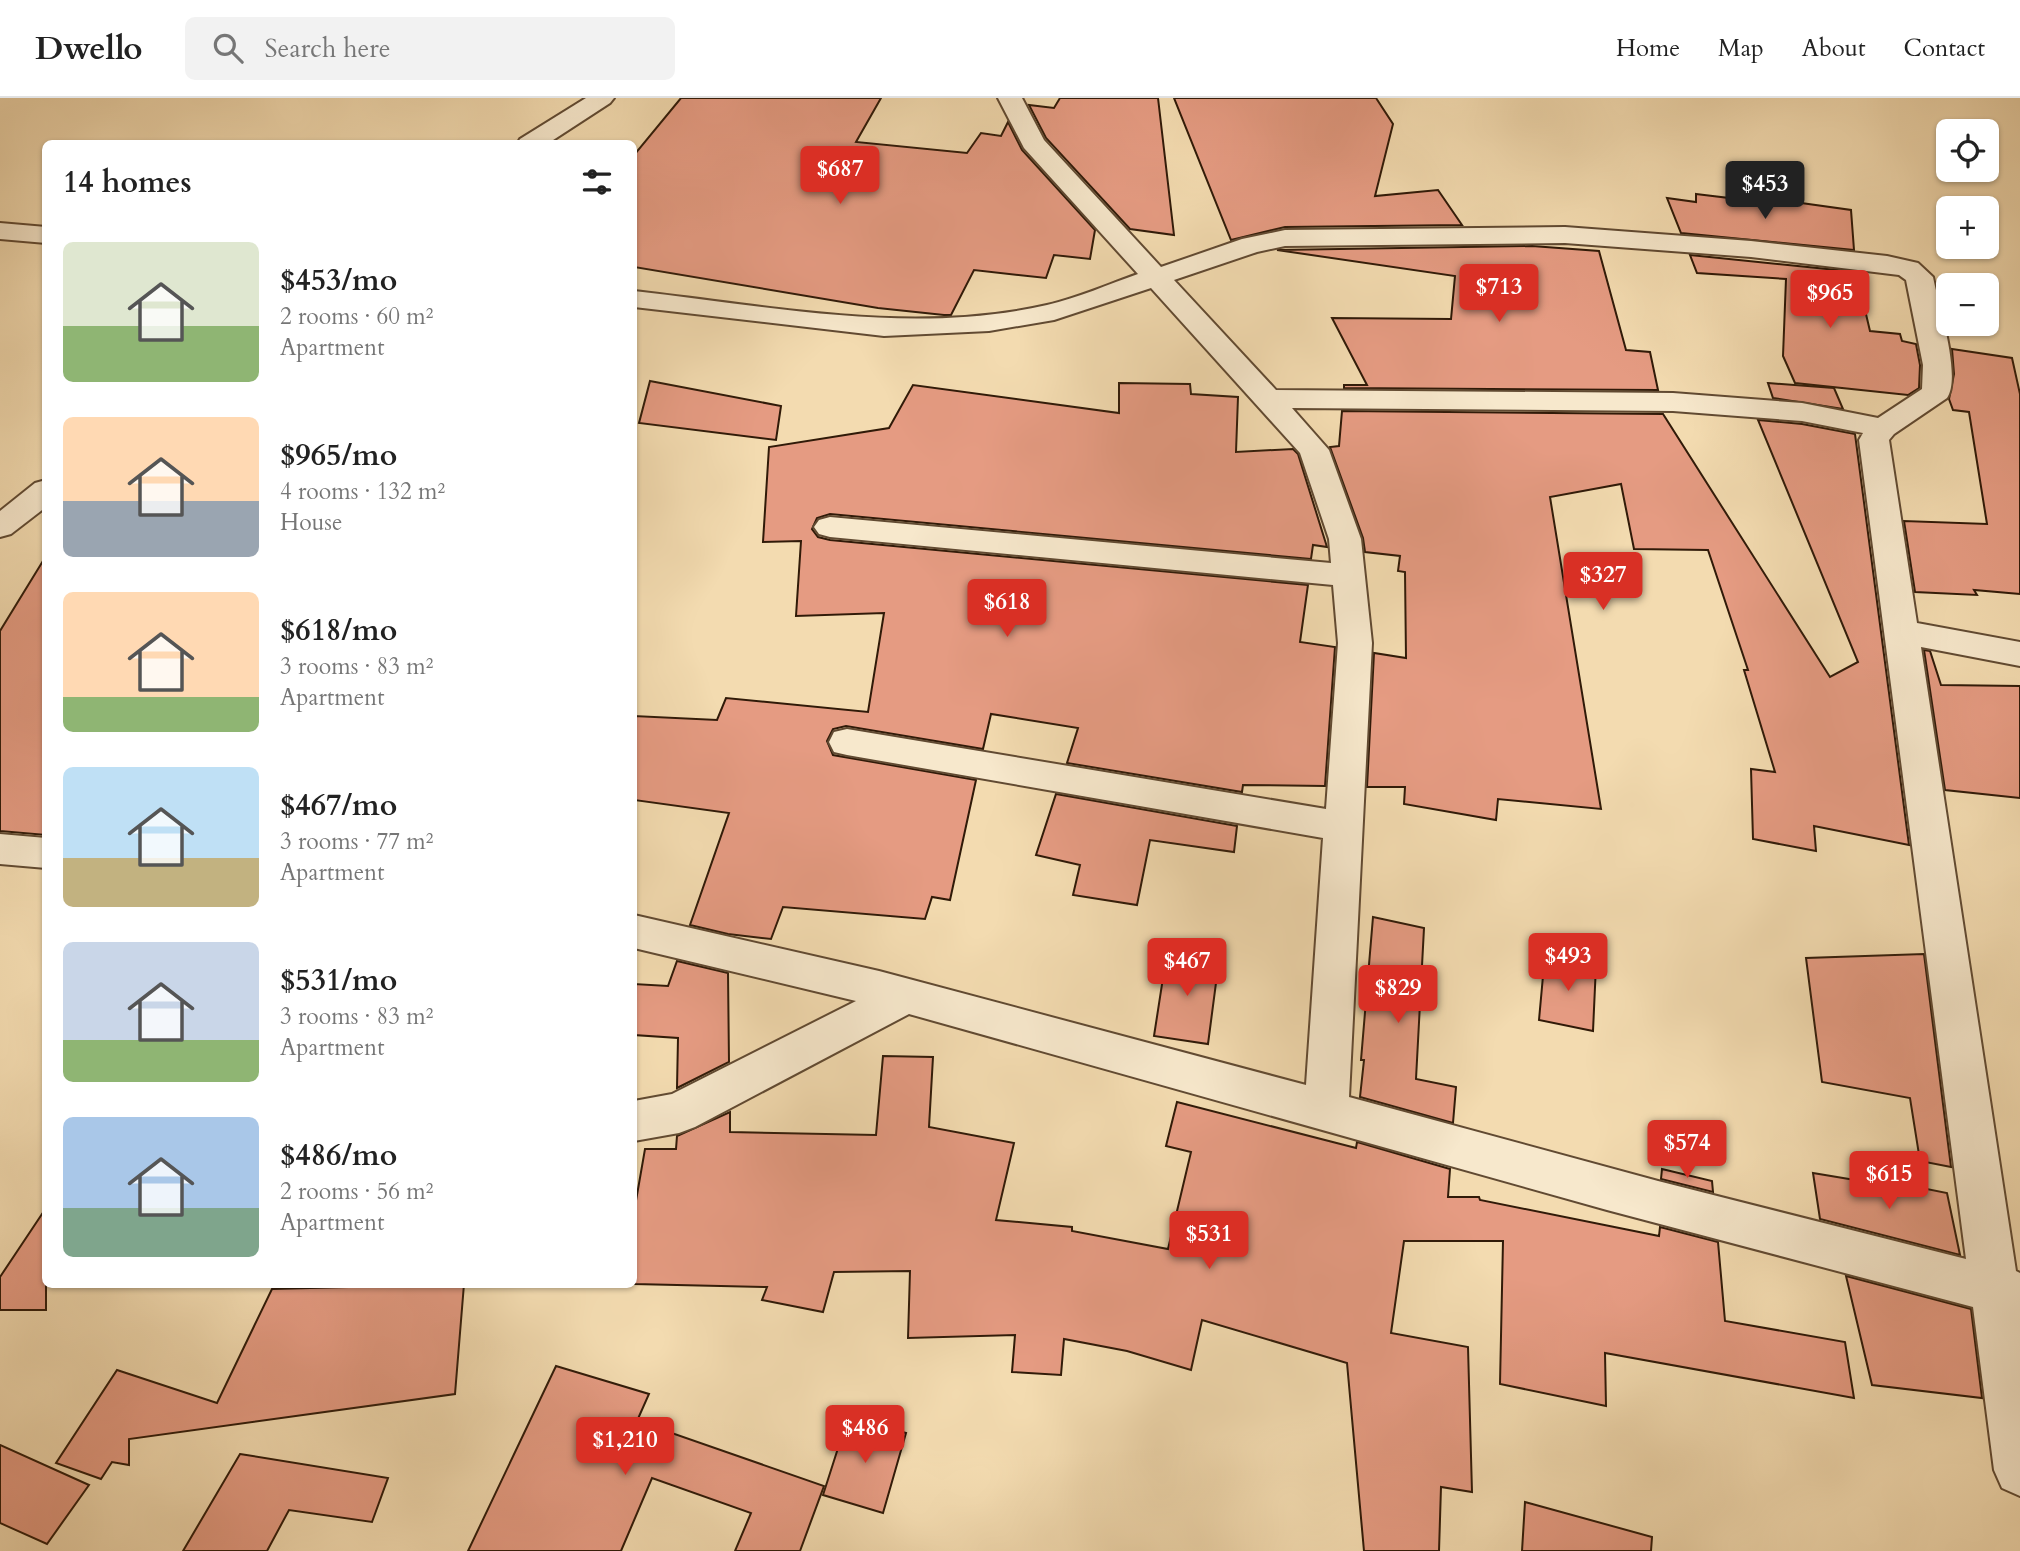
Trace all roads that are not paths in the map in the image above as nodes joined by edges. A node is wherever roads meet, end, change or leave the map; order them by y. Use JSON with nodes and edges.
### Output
{"nodes":[{"id":1,"x":602,"y":98,"type":"edge"},
{"id":2,"x":1010,"y":98,"type":"edge"},
{"id":3,"x":535,"y":140,"type":"edge"},
{"id":4,"x":0,"y":231,"type":"edge"},
{"id":5,"x":42,"y":235,"type":"edge"},
{"id":6,"x":1154,"y":276,"type":"junction"},
{"id":7,"x":637,"y":299,"type":"edge"},
{"id":8,"x":1267,"y":399,"type":"junction"},
{"id":9,"x":1882,"y":428,"type":"junction"},
{"id":10,"x":42,"y":493,"type":"edge"},
{"id":11,"x":0,"y":527,"type":"edge"},
{"id":12,"x":830,"y":527,"type":"dead end"},
{"id":13,"x":1349,"y":576,"type":"junction"},
{"id":14,"x":1902,"y":632,"type":"junction"},
{"id":15,"x":2020,"y":654,"type":"edge"},
{"id":16,"x":847,"y":743,"type":"dead end"},
{"id":17,"x":1343,"y":827,"type":"junction"},
{"id":18,"x":0,"y":849,"type":"edge"},
{"id":19,"x":42,"y":853,"type":"edge"},
{"id":20,"x":637,"y":933,"type":"edge"},
{"id":21,"x":903,"y":997,"type":"junction"},
{"id":22,"x":1326,"y":1110,"type":"junction"},
{"id":23,"x":637,"y":1120,"type":"edge"},
{"id":24,"x":2008,"y":1293,"type":"edge"},
{"id":25,"x":2020,"y":1470,"type":"edge"}],
"edges":[{"from":1,"to":3,"type":"street"},
{"from":2,"to":6,"type":"street"},
{"from":4,"to":5,"type":"street"},
{"from":6,"to":7,"type":"street"},
{"from":6,"to":8,"type":"street"},
{"from":6,"to":9,"type":"street"},
{"from":8,"to":9,"type":"street"},
{"from":8,"to":13,"type":"street"},
{"from":9,"to":14,"type":"street"},
{"from":10,"to":11,"type":"street"},
{"from":12,"to":13,"type":"street"},
{"from":13,"to":17,"type":"street"},
{"from":14,"to":15,"type":"street"},
{"from":14,"to":24,"type":"street"},
{"from":16,"to":17,"type":"street"},
{"from":17,"to":22,"type":"street"},
{"from":18,"to":19,"type":"street"},
{"from":20,"to":21,"type":"street"},
{"from":21,"to":22,"type":"street"},
{"from":21,"to":23,"type":"street"},
{"from":22,"to":24,"type":"street"},
{"from":24,"to":25,"type":"street"}]}
